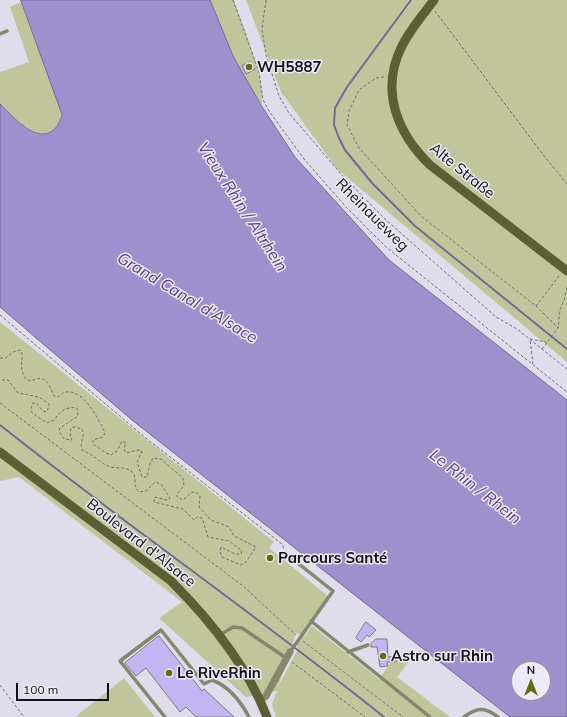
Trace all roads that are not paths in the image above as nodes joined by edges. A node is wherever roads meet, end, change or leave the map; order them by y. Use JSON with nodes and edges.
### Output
{"nodes":[{"id":1,"x":432,"y":2,"type":"edge"},
{"id":2,"x":7,"y":31,"type":"dead end"},
{"id":3,"x":0,"y":34,"type":"edge"},
{"id":4,"x":563,"y":273,"type":"edge"},
{"id":5,"x":0,"y":452,"type":"edge"},
{"id":6,"x":285,"y":553,"type":"road end"},
{"id":7,"x":311,"y":621,"type":"junction"},
{"id":8,"x":220,"y":636,"type":"junction"},
{"id":9,"x":368,"y":645,"type":"dead end"},
{"id":10,"x":348,"y":652,"type":"junction"},
{"id":11,"x":288,"y":655,"type":"junction"},
{"id":12,"x":260,"y":700,"type":"junction"},
{"id":13,"x":165,"y":717,"type":"edge"},
{"id":14,"x":249,"y":717,"type":"edge"},
{"id":15,"x":267,"y":717,"type":"edge"},
{"id":16,"x":430,"y":717,"type":"edge"},
{"id":17,"x":464,"y":717,"type":"edge"},
{"id":18,"x":498,"y":717,"type":"edge"}],
"edges":[{"from":1,"to":4,"type":"street","name":"Alte Straße"},
{"from":2,"to":3,"type":"lane"},
{"from":5,"to":8,"type":"street","name":"Boulevard d'Alsace"},
{"from":6,"to":7,"type":"lane"},
{"from":7,"to":10,"type":"lane"},
{"from":7,"to":11,"type":"lane"},
{"from":8,"to":11,"type":"lane"},
{"from":8,"to":12,"type":"street","name":"Boulevard d'Alsace"},
{"from":9,"to":10,"type":"lane"},
{"from":10,"to":16,"type":"lane"},
{"from":11,"to":12,"type":"street"},
{"from":12,"to":15,"type":"street","name":"Boulevard d'Alsace"},
{"from":13,"to":14,"type":"lane"},
{"from":17,"to":18,"type":"lane"}]}
